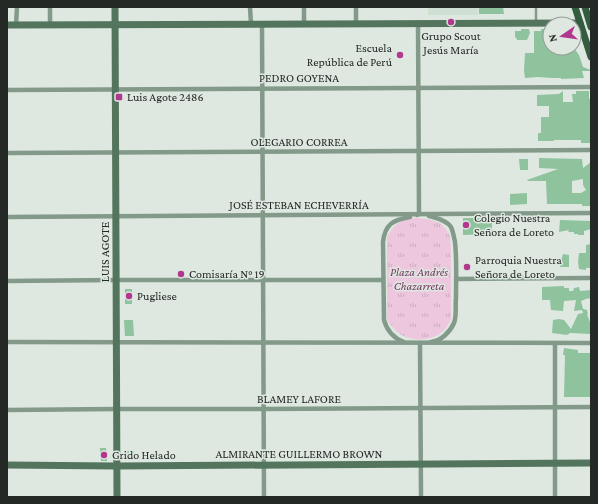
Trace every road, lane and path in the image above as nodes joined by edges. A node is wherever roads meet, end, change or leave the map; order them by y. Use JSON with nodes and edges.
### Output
{"nodes":[{"id":1,"x":17,"y":7,"type":"edge"},
{"id":2,"x":50,"y":7,"type":"edge"},
{"id":3,"x":115,"y":7,"type":"edge"},
{"id":4,"x":250,"y":7,"type":"edge"},
{"id":5,"x":304,"y":7,"type":"edge"},
{"id":6,"x":356,"y":7,"type":"edge"},
{"id":7,"x":536,"y":7,"type":"edge"},
{"id":8,"x":585,"y":7,"type":"edge"},
{"id":9,"x":356,"y":23,"type":"junction"},
{"id":10,"x":418,"y":23,"type":"junction"},
{"id":11,"x":536,"y":23,"type":"junction"},
{"id":12,"x":542,"y":23,"type":"edge"},
{"id":13,"x":115,"y":24,"type":"junction"},
{"id":14,"x":251,"y":24,"type":"junction"},
{"id":15,"x":262,"y":24,"type":"junction"},
{"id":16,"x":304,"y":24,"type":"junction"},
{"id":17,"x":7,"y":25,"type":"edge"},
{"id":18,"x":16,"y":25,"type":"junction"},
{"id":19,"x":50,"y":25,"type":"junction"},
{"id":20,"x":591,"y":27,"type":"edge"},
{"id":21,"x":582,"y":29,"type":"edge"},
{"id":22,"x":591,"y":57,"type":"edge"},
{"id":23,"x":591,"y":87,"type":"edge"},
{"id":24,"x":262,"y":88,"type":"junction"},
{"id":25,"x":418,"y":88,"type":"junction"},
{"id":26,"x":115,"y":89,"type":"junction"},
{"id":27,"x":7,"y":90,"type":"edge"},
{"id":28,"x":591,"y":150,"type":"edge"},
{"id":29,"x":419,"y":151,"type":"junction"},
{"id":30,"x":115,"y":152,"type":"junction"},
{"id":31,"x":262,"y":152,"type":"junction"},
{"id":32,"x":7,"y":153,"type":"edge"},
{"id":33,"x":591,"y":213,"type":"edge"},
{"id":34,"x":419,"y":214,"type":"junction"},
{"id":35,"x":263,"y":215,"type":"junction"},
{"id":36,"x":116,"y":216,"type":"junction"},
{"id":37,"x":7,"y":217,"type":"edge"},
{"id":38,"x":591,"y":278,"type":"edge"},
{"id":39,"x":456,"y":279,"type":"junction"},
{"id":40,"x":116,"y":280,"type":"junction"},
{"id":41,"x":263,"y":280,"type":"junction"},
{"id":42,"x":383,"y":280,"type":"junction"},
{"id":43,"x":7,"y":281,"type":"edge"},
{"id":44,"x":7,"y":342,"type":"edge"},
{"id":45,"x":116,"y":343,"type":"junction"},
{"id":46,"x":263,"y":343,"type":"junction"},
{"id":47,"x":591,"y":343,"type":"edge"},
{"id":48,"x":420,"y":344,"type":"junction"},
{"id":49,"x":555,"y":344,"type":"junction"},
{"id":50,"x":555,"y":407,"type":"junction"},
{"id":51,"x":591,"y":407,"type":"edge"},
{"id":52,"x":420,"y":408,"type":"junction"},
{"id":53,"x":116,"y":409,"type":"junction"},
{"id":54,"x":264,"y":409,"type":"junction"},
{"id":55,"x":7,"y":410,"type":"edge"},
{"id":56,"x":555,"y":463,"type":"junction"},
{"id":57,"x":591,"y":463,"type":"edge"},
{"id":58,"x":421,"y":464,"type":"junction"},
{"id":59,"x":7,"y":465,"type":"edge"},
{"id":60,"x":264,"y":465,"type":"junction"},
{"id":61,"x":116,"y":466,"type":"junction"},
{"id":62,"x":117,"y":497,"type":"edge"},
{"id":63,"x":264,"y":497,"type":"edge"},
{"id":64,"x":421,"y":497,"type":"edge"},
{"id":65,"x":556,"y":497,"type":"edge"}],
"edges":[{"from":1,"to":18,"type":"street"},
{"from":2,"to":19,"type":"street"},
{"from":3,"to":13,"type":"street","name":"LUIS AGOTE"},
{"from":4,"to":14,"type":"street"},
{"from":5,"to":16,"type":"street"},
{"from":6,"to":9,"type":"street"},
{"from":7,"to":11,"type":"lane"},
{"from":8,"to":20,"type":"main road"},
{"from":9,"to":10,"type":"street"},
{"from":9,"to":16,"type":"street"},
{"from":10,"to":11,"type":"street"},
{"from":10,"to":25,"type":"street"},
{"from":11,"to":12,"type":"street"},
{"from":13,"to":14,"type":"street"},
{"from":13,"to":19,"type":"street"},
{"from":13,"to":26,"type":"street","name":"LUIS AGOTE"},
{"from":14,"to":15,"type":"street"},
{"from":15,"to":16,"type":"street"},
{"from":15,"to":24,"type":"street"},
{"from":17,"to":18,"type":"street"},
{"from":18,"to":19,"type":"street"},
{"from":21,"to":22,"type":"main road"},
{"from":23,"to":25,"type":"street","name":"PEDRO GOYENA"},
{"from":24,"to":25,"type":"street","name":"PEDRO GOYENA"},
{"from":24,"to":26,"type":"street","name":"PEDRO GOYENA"},
{"from":24,"to":31,"type":"street"},
{"from":25,"to":29,"type":"street"},
{"from":26,"to":27,"type":"street","name":"PEDRO GOYENA"},
{"from":26,"to":30,"type":"street","name":"LUIS AGOTE"},
{"from":28,"to":29,"type":"street","name":"OLEGARIO CORREA"},
{"from":29,"to":31,"type":"street","name":"OLEGARIO CORREA"},
{"from":29,"to":34,"type":"street"},
{"from":30,"to":31,"type":"street","name":"OLEGARIO CORREA"},
{"from":30,"to":32,"type":"street","name":"OLEGARIO CORREA"},
{"from":30,"to":36,"type":"street","name":"LUIS AGOTE"},
{"from":31,"to":35,"type":"street"},
{"from":33,"to":34,"type":"street","name":"JOSÉ ESTEBAN ECHEVERRÍA"},
{"from":34,"to":35,"type":"street","name":"JOSÉ ESTEBAN ECHEVERRÍA"},
{"from":34,"to":39,"type":"street"},
{"from":34,"to":42,"type":"street"},
{"from":35,"to":36,"type":"street","name":"JOSÉ ESTEBAN ECHEVERRÍA"},
{"from":35,"to":41,"type":"street"},
{"from":36,"to":37,"type":"street","name":"JOSÉ ESTEBAN ECHEVERRÍA"},
{"from":36,"to":40,"type":"street","name":"LUIS AGOTE"},
{"from":38,"to":39,"type":"street"},
{"from":39,"to":48,"type":"street"},
{"from":40,"to":41,"type":"street"},
{"from":40,"to":43,"type":"street"},
{"from":40,"to":45,"type":"street","name":"LUIS AGOTE"},
{"from":41,"to":42,"type":"street"},
{"from":41,"to":46,"type":"street"},
{"from":42,"to":48,"type":"street"},
{"from":44,"to":45,"type":"street"},
{"from":45,"to":46,"type":"street"},
{"from":45,"to":53,"type":"street","name":"LUIS AGOTE"},
{"from":46,"to":48,"type":"street"},
{"from":46,"to":54,"type":"street"},
{"from":47,"to":49,"type":"street"},
{"from":48,"to":49,"type":"street"},
{"from":48,"to":52,"type":"street"},
{"from":49,"to":50,"type":"street"},
{"from":50,"to":51,"type":"street","name":"BLAMEY LAFORE"},
{"from":50,"to":52,"type":"street","name":"BLAMEY LAFORE"},
{"from":50,"to":56,"type":"street"},
{"from":52,"to":54,"type":"street","name":"BLAMEY LAFORE"},
{"from":52,"to":58,"type":"street"},
{"from":53,"to":54,"type":"street","name":"BLAMEY LAFORE"},
{"from":53,"to":55,"type":"street","name":"BLAMEY LAFORE"},
{"from":53,"to":61,"type":"street","name":"LUIS AGOTE"},
{"from":54,"to":60,"type":"street"},
{"from":56,"to":57,"type":"street","name":"ALMIRANTE GUILLERMO BROWN"},
{"from":56,"to":58,"type":"street","name":"ALMIRANTE GUILLERMO BROWN"},
{"from":56,"to":65,"type":"street"},
{"from":58,"to":60,"type":"street","name":"ALMIRANTE GUILLERMO BROWN"},
{"from":58,"to":64,"type":"street"},
{"from":59,"to":61,"type":"street","name":"ALMIRANTE GUILLERMO BROWN"},
{"from":60,"to":61,"type":"street","name":"ALMIRANTE GUILLERMO BROWN"},
{"from":60,"to":63,"type":"street"},
{"from":61,"to":62,"type":"street","name":"LUIS AGOTE"}]}
